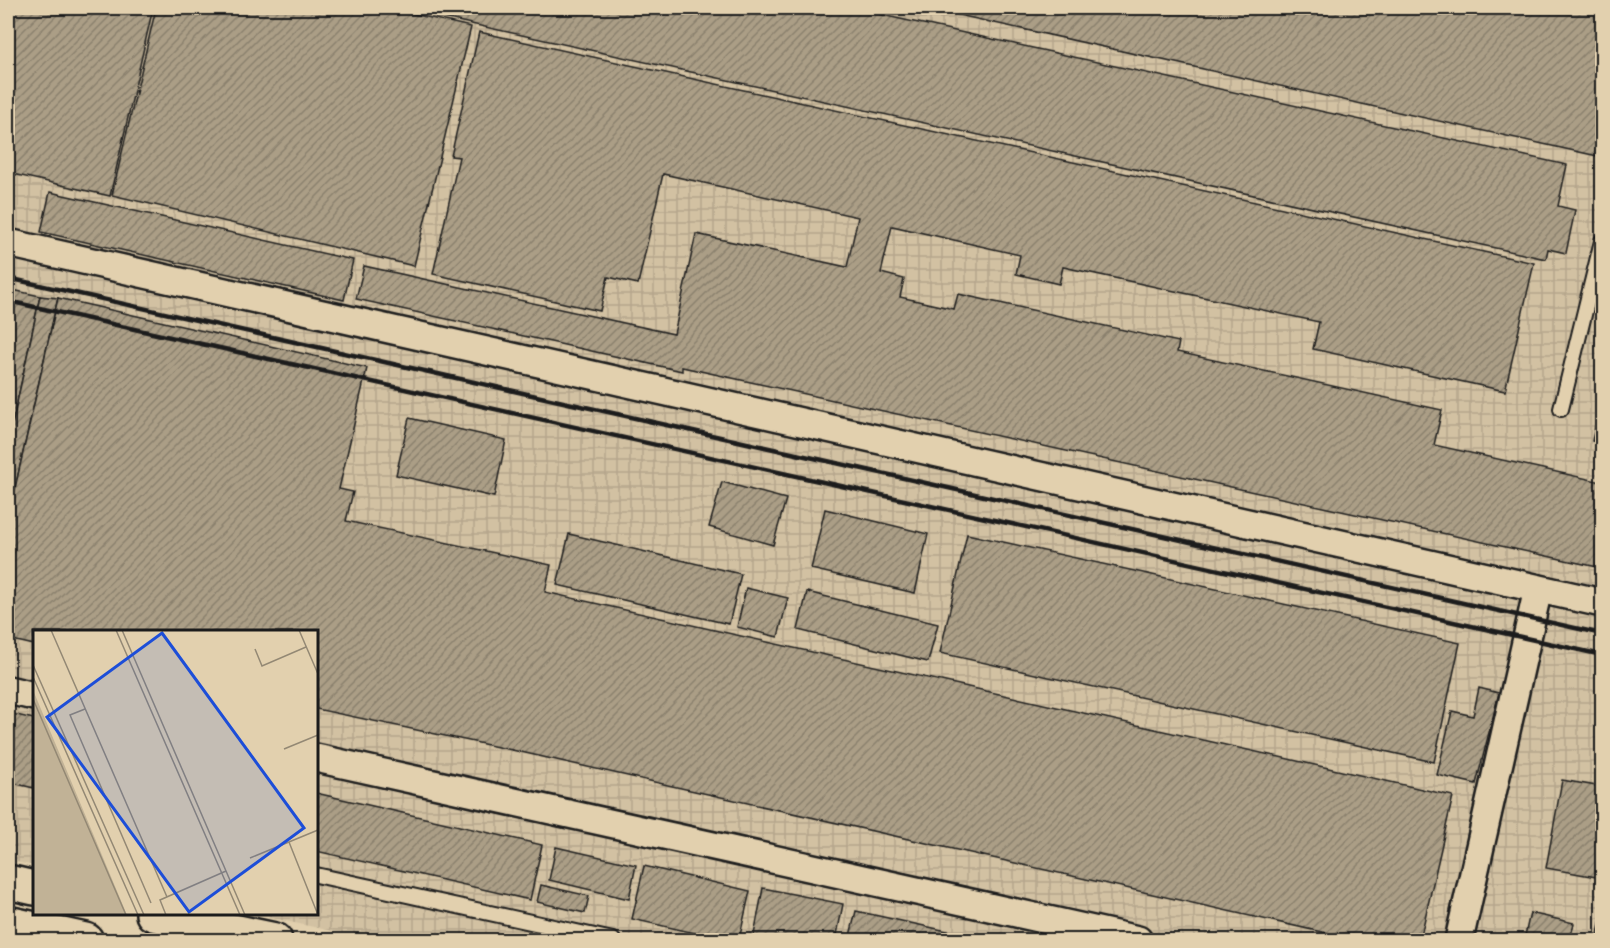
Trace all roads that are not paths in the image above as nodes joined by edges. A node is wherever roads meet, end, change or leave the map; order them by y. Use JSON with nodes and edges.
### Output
{"nodes":[{"id":1,"x":1602,"y":241,"type":"edge"},
{"id":2,"x":8,"y":243,"type":"edge"},
{"id":3,"x":1561,"y":409,"type":"dead end"},
{"id":4,"x":1538,"y":589,"type":"junction"},
{"id":5,"x":1602,"y":603,"type":"edge"},
{"id":6,"x":8,"y":690,"type":"edge"},
{"id":7,"x":33,"y":696,"type":"edge"},
{"id":8,"x":318,"y":758,"type":"edge"},
{"id":9,"x":318,"y":875,"type":"edge"},
{"id":10,"x":8,"y":882,"type":"edge"},
{"id":11,"x":33,"y":888,"type":"edge"},
{"id":12,"x":158,"y":915,"type":"edge"},
{"id":13,"x":8,"y":923,"type":"edge"},
{"id":14,"x":86,"y":940,"type":"edge"},
{"id":15,"x":275,"y":940,"type":"edge"},
{"id":16,"x":613,"y":940,"type":"edge"},
{"id":17,"x":1137,"y":940,"type":"edge"},
{"id":18,"x":1459,"y":940,"type":"edge"}],
"edges":[{"from":1,"to":3,"type":"lane"},
{"from":2,"to":4,"type":"street"},
{"from":4,"to":5,"type":"street"},
{"from":4,"to":18,"type":"street"},
{"from":6,"to":7,"type":"street"},
{"from":8,"to":17,"type":"street"},
{"from":9,"to":16,"type":"lane"},
{"from":10,"to":11,"type":"main road"},
{"from":12,"to":15,"type":"main road"},
{"from":13,"to":14,"type":"main road"}]}
